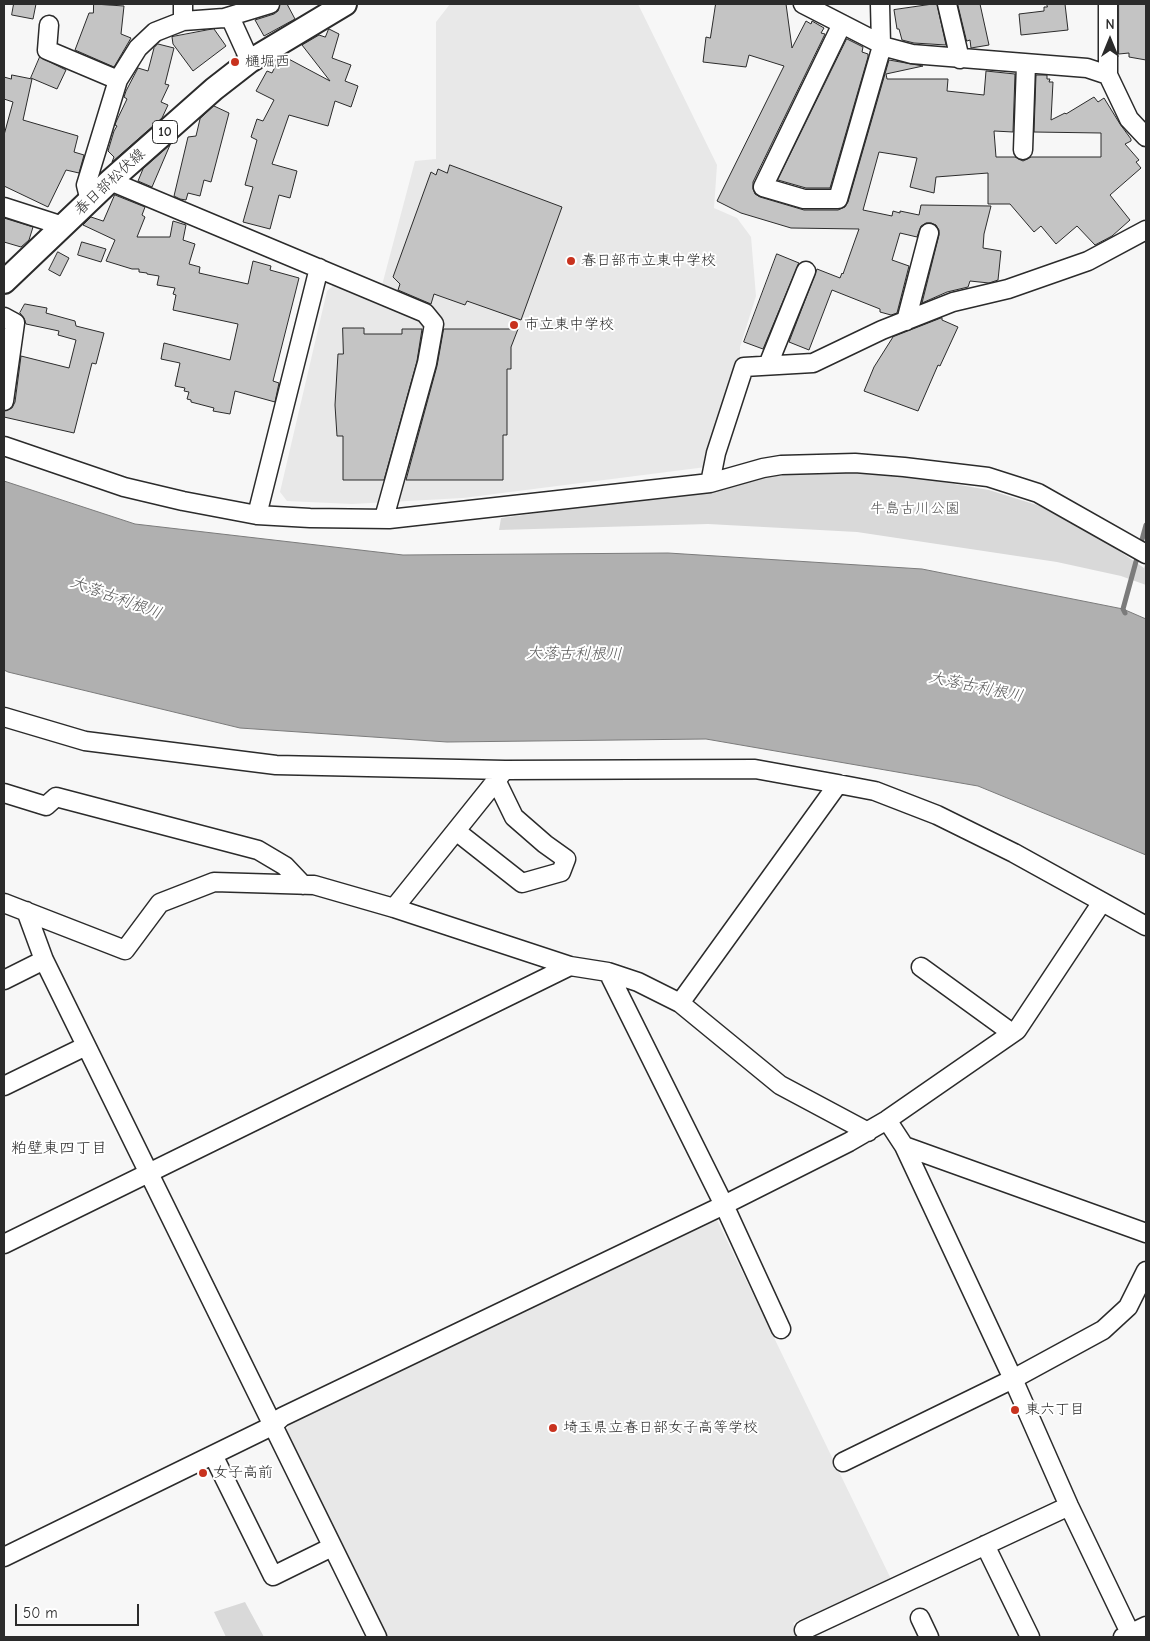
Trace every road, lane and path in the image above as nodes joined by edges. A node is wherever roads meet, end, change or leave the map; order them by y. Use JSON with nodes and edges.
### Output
{"nodes":[{"id":1,"x":183,"y":4,"type":"edge"},
{"id":2,"x":270,"y":4,"type":"edge"},
{"id":3,"x":344,"y":4,"type":"edge"},
{"id":4,"x":803,"y":4,"type":"edge"},
{"id":5,"x":880,"y":4,"type":"edge"},
{"id":6,"x":947,"y":4,"type":"edge"},
{"id":7,"x":1108,"y":4,"type":"edge"},
{"id":8,"x":230,"y":17,"type":"junction"},
{"id":9,"x":183,"y":21,"type":"junction"},
{"id":10,"x":842,"y":24,"type":"junction"},
{"id":11,"x":49,"y":25,"type":"dead end"},
{"id":12,"x":882,"y":45,"type":"junction"},
{"id":13,"x":960,"y":59,"type":"junction"},
{"id":14,"x":250,"y":61,"type":"junction"},
{"id":15,"x":1026,"y":64,"type":"junction"},
{"id":16,"x":1108,"y":75,"type":"junction"},
{"id":17,"x":118,"y":80,"type":"junction"},
{"id":18,"x":1143,"y":127,"type":"edge"},
{"id":19,"x":1023,"y":150,"type":"dead end"},
{"id":20,"x":110,"y":181,"type":"junction"},
{"id":21,"x":90,"y":201,"type":"junction"},
{"id":22,"x":4,"y":208,"type":"edge"},
{"id":23,"x":63,"y":226,"type":"junction"},
{"id":24,"x":1146,"y":230,"type":"edge"},
{"id":25,"x":929,"y":233,"type":"dead end"},
{"id":26,"x":319,"y":268,"type":"junction"},
{"id":27,"x":806,"y":271,"type":"dead end"},
{"id":28,"x":4,"y":282,"type":"edge"},
{"id":29,"x":4,"y":317,"type":"edge"},
{"id":30,"x":906,"y":321,"type":"junction"},
{"id":31,"x":768,"y":365,"type":"junction"},
{"id":32,"x":4,"y":401,"type":"edge"},
{"id":33,"x":4,"y":446,"type":"edge"},
{"id":34,"x":710,"y":483,"type":"junction"},
{"id":35,"x":257,"y":515,"type":"junction"},
{"id":36,"x":384,"y":518,"type":"junction"},
{"id":37,"x":1141,"y":551,"type":"edge"},
{"id":38,"x":4,"y":717,"type":"edge"},
{"id":39,"x":500,"y":775,"type":"junction"},
{"id":40,"x":838,"y":784,"type":"junction"},
{"id":41,"x":4,"y":793,"type":"edge"},
{"id":42,"x":456,"y":831,"type":"junction"},
{"id":43,"x":304,"y":885,"type":"junction"},
{"id":44,"x":1102,"y":902,"type":"junction"},
{"id":45,"x":4,"y":903,"type":"edge"},
{"id":46,"x":394,"y":908,"type":"junction"},
{"id":47,"x":26,"y":911,"type":"junction"},
{"id":48,"x":1146,"y":926,"type":"edge"},
{"id":49,"x":44,"y":960,"type":"junction"},
{"id":50,"x":570,"y":966,"type":"junction"},
{"id":51,"x":921,"y":967,"type":"dead end"},
{"id":52,"x":608,"y":972,"type":"junction"},
{"id":53,"x":4,"y":980,"type":"edge"},
{"id":54,"x":680,"y":1003,"type":"junction"},
{"id":55,"x":1012,"y":1033,"type":"junction"},
{"id":56,"x":86,"y":1046,"type":"junction"},
{"id":57,"x":4,"y":1086,"type":"edge"},
{"id":58,"x":887,"y":1120,"type":"junction"},
{"id":59,"x":868,"y":1132,"type":"junction"},
{"id":60,"x":904,"y":1146,"type":"junction"},
{"id":61,"x":149,"y":1174,"type":"junction"},
{"id":62,"x":724,"y":1205,"type":"junction"},
{"id":63,"x":1146,"y":1233,"type":"edge"},
{"id":64,"x":4,"y":1244,"type":"edge"},
{"id":65,"x":1146,"y":1271,"type":"edge"},
{"id":66,"x":781,"y":1329,"type":"dead end"},
{"id":67,"x":1013,"y":1379,"type":"junction"},
{"id":68,"x":272,"y":1426,"type":"junction"},
{"id":69,"x":213,"y":1455,"type":"junction"},
{"id":70,"x":843,"y":1462,"type":"dead end"},
{"id":71,"x":1069,"y":1506,"type":"junction"},
{"id":72,"x":985,"y":1545,"type":"junction"},
{"id":73,"x":332,"y":1547,"type":"junction"},
{"id":74,"x":4,"y":1557,"type":"edge"},
{"id":75,"x":920,"y":1618,"type":"dead end"},
{"id":76,"x":1146,"y":1626,"type":"edge"},
{"id":77,"x":804,"y":1630,"type":"dead end"},
{"id":78,"x":1128,"y":1636,"type":"edge"},
{"id":79,"x":377,"y":1637,"type":"edge"},
{"id":80,"x":929,"y":1637,"type":"edge"},
{"id":81,"x":1030,"y":1637,"type":"edge"}],
"edges":[{"from":1,"to":9,"type":"street"},
{"from":2,"to":8,"type":"street"},
{"from":3,"to":14,"type":"main road","name":"春日部松伏線","number":"10"},
{"from":4,"to":10,"type":"street"},
{"from":5,"to":12,"type":"street"},
{"from":6,"to":13,"type":"street"},
{"from":7,"to":16,"type":"street"},
{"from":8,"to":9,"type":"street"},
{"from":8,"to":14,"type":"street"},
{"from":9,"to":17,"type":"street"},
{"from":10,"to":12,"type":"street"},
{"from":10,"to":12,"type":"street"},
{"from":11,"to":17,"type":"street"},
{"from":12,"to":13,"type":"street"},
{"from":13,"to":15,"type":"street"},
{"from":14,"to":20,"type":"main road","name":"春日部松伏線","number":"10"},
{"from":15,"to":16,"type":"street"},
{"from":15,"to":19,"type":"street"},
{"from":16,"to":18,"type":"street"},
{"from":17,"to":21,"type":"street"},
{"from":20,"to":21,"type":"main road","name":"春日部松伏線","number":"10"},
{"from":20,"to":26,"type":"street"},
{"from":21,"to":23,"type":"main road","name":"春日部松伏線","number":"10"},
{"from":22,"to":23,"type":"street"},
{"from":23,"to":28,"type":"main road","name":"春日部松伏線","number":"10"},
{"from":24,"to":30,"type":"street"},
{"from":25,"to":30,"type":"street"},
{"from":26,"to":35,"type":"street"},
{"from":26,"to":36,"type":"street"},
{"from":27,"to":31,"type":"street"},
{"from":29,"to":32,"type":"street"},
{"from":30,"to":31,"type":"street"},
{"from":31,"to":34,"type":"street"},
{"from":33,"to":35,"type":"street"},
{"from":34,"to":36,"type":"street"},
{"from":34,"to":37,"type":"street"},
{"from":35,"to":36,"type":"street"},
{"from":38,"to":39,"type":"street"},
{"from":39,"to":40,"type":"street"},
{"from":39,"to":42,"type":"street"},
{"from":39,"to":42,"type":"street"},
{"from":40,"to":44,"type":"street"},
{"from":40,"to":54,"type":"street"},
{"from":41,"to":43,"type":"street"},
{"from":42,"to":46,"type":"street"},
{"from":43,"to":46,"type":"street"},
{"from":43,"to":47,"type":"street"},
{"from":44,"to":48,"type":"street"},
{"from":44,"to":55,"type":"street"},
{"from":45,"to":47,"type":"street"},
{"from":46,"to":50,"type":"street"},
{"from":47,"to":49,"type":"street"},
{"from":49,"to":53,"type":"street"},
{"from":49,"to":56,"type":"street"},
{"from":50,"to":52,"type":"street"},
{"from":50,"to":61,"type":"street"},
{"from":51,"to":55,"type":"street"},
{"from":52,"to":54,"type":"street"},
{"from":52,"to":62,"type":"street"},
{"from":54,"to":59,"type":"street"},
{"from":55,"to":58,"type":"street"},
{"from":56,"to":57,"type":"street"},
{"from":56,"to":61,"type":"street"},
{"from":58,"to":59,"type":"street"},
{"from":58,"to":60,"type":"street"},
{"from":59,"to":62,"type":"street"},
{"from":60,"to":63,"type":"street"},
{"from":60,"to":67,"type":"street"},
{"from":61,"to":64,"type":"street"},
{"from":61,"to":68,"type":"street"},
{"from":62,"to":66,"type":"street"},
{"from":62,"to":68,"type":"street"},
{"from":65,"to":67,"type":"street"},
{"from":67,"to":70,"type":"street"},
{"from":67,"to":71,"type":"street"},
{"from":68,"to":69,"type":"street"},
{"from":68,"to":73,"type":"street"},
{"from":69,"to":73,"type":"street"},
{"from":69,"to":74,"type":"street"},
{"from":71,"to":72,"type":"street"},
{"from":71,"to":78,"type":"street"},
{"from":72,"to":77,"type":"street"},
{"from":72,"to":81,"type":"street"},
{"from":73,"to":79,"type":"street"},
{"from":75,"to":80,"type":"street"},
{"from":76,"to":78,"type":"street"}]}
